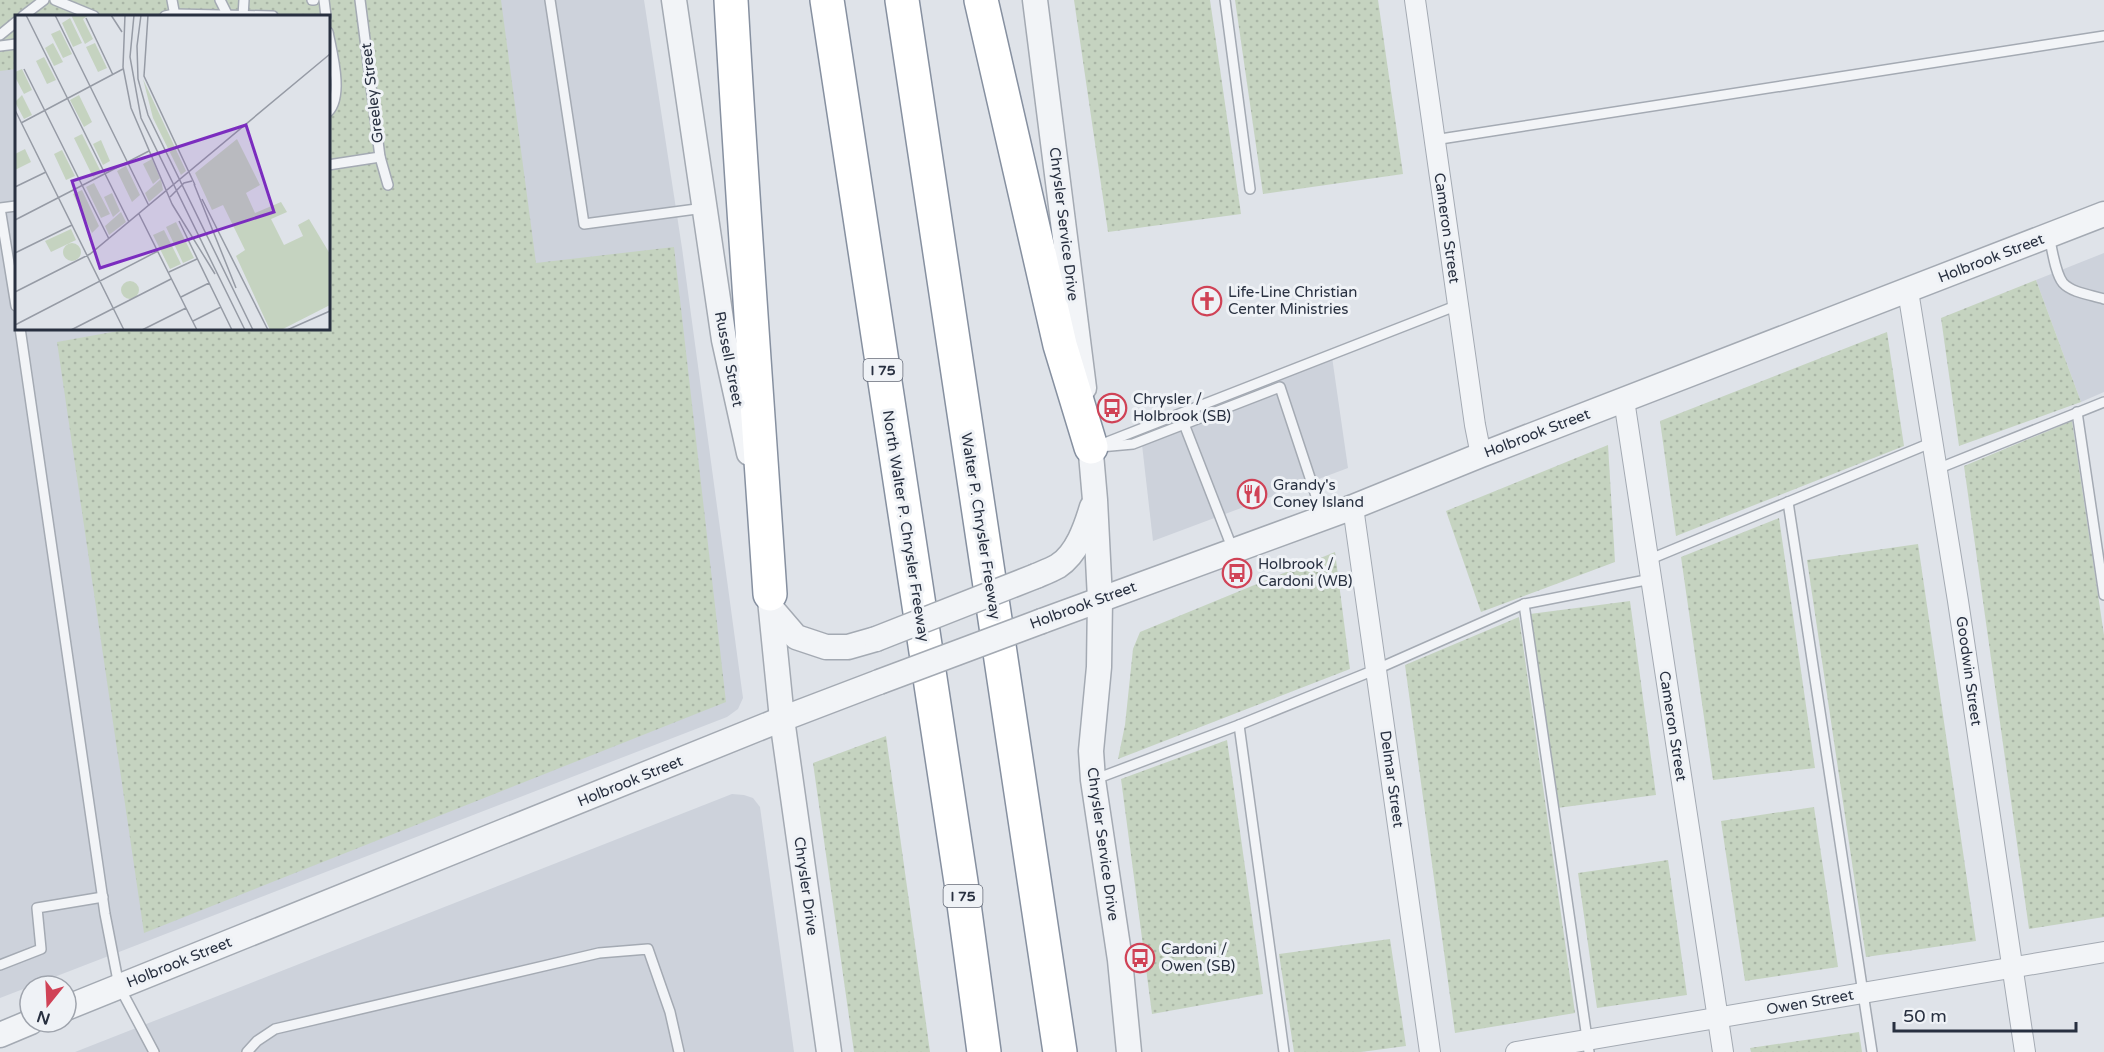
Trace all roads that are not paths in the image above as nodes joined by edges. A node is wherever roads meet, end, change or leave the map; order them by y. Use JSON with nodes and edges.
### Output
{"nodes":[{"id":1,"x":44,"y":0,"type":"edge"},
{"id":2,"x":55,"y":0,"type":"edge"},
{"id":3,"x":172,"y":0,"type":"edge"},
{"id":4,"x":220,"y":0,"type":"edge"},
{"id":5,"x":244,"y":0,"type":"edge"},
{"id":6,"x":324,"y":0,"type":"edge"},
{"id":7,"x":360,"y":0,"type":"edge"},
{"id":8,"x":550,"y":0,"type":"edge"},
{"id":9,"x":674,"y":0,"type":"edge"},
{"id":10,"x":731,"y":0,"type":"edge"},
{"id":11,"x":827,"y":0,"type":"edge"},
{"id":12,"x":902,"y":0,"type":"edge"},
{"id":13,"x":981,"y":0,"type":"edge"},
{"id":14,"x":1035,"y":0,"type":"edge"},
{"id":15,"x":1225,"y":0,"type":"edge"},
{"id":16,"x":1414,"y":0,"type":"edge"},
{"id":17,"x":24,"y":15,"type":"edge"},
{"id":18,"x":92,"y":15,"type":"edge"},
{"id":19,"x":171,"y":15,"type":"edge"},
{"id":20,"x":228,"y":15,"type":"edge"},
{"id":21,"x":242,"y":15,"type":"edge"},
{"id":22,"x":326,"y":15,"type":"edge"},
{"id":23,"x":15,"y":23,"type":"edge"},
{"id":24,"x":0,"y":35,"type":"edge"},
{"id":25,"x":2104,"y":36,"type":"edge"},
{"id":26,"x":15,"y":44,"type":"edge"},
{"id":27,"x":330,"y":45,"type":"edge"},
{"id":28,"x":0,"y":46,"type":"edge"},
{"id":29,"x":330,"y":110,"type":"edge"},
{"id":30,"x":1434,"y":140,"type":"junction"},
{"id":31,"x":380,"y":157,"type":"junction"},
{"id":32,"x":330,"y":165,"type":"edge"},
{"id":33,"x":388,"y":185,"type":"dead end"},
{"id":34,"x":1250,"y":189,"type":"dead end"},
{"id":35,"x":15,"y":207,"type":"edge"},
{"id":36,"x":0,"y":208,"type":"edge"},
{"id":37,"x":704,"y":208,"type":"junction"},
{"id":38,"x":2104,"y":214,"type":"edge"},
{"id":39,"x":2049,"y":236,"type":"junction"},
{"id":40,"x":1908,"y":291,"type":"junction"},
{"id":41,"x":2104,"y":299,"type":"edge"},
{"id":42,"x":15,"y":300,"type":"edge"},
{"id":43,"x":1458,"y":305,"type":"junction"},
{"id":44,"x":20,"y":330,"type":"edge"},
{"id":45,"x":1624,"y":400,"type":"junction"},
{"id":46,"x":2104,"y":402,"type":"edge"},
{"id":47,"x":2078,"y":412,"type":"junction"},
{"id":48,"x":1184,"y":424,"type":"junction"},
{"id":49,"x":1933,"y":442,"type":"junction"},
{"id":50,"x":1092,"y":454,"type":"junction"},
{"id":51,"x":1481,"y":455,"type":"junction"},
{"id":52,"x":1937,"y":469,"type":"junction"},
{"id":53,"x":1095,"y":500,"type":"junction"},
{"id":54,"x":1788,"y":502,"type":"junction"},
{"id":55,"x":1353,"y":507,"type":"junction"},
{"id":56,"x":1323,"y":517,"type":"junction"},
{"id":57,"x":1233,"y":550,"type":"junction"},
{"id":58,"x":1649,"y":570,"type":"junction"},
{"id":59,"x":2104,"y":595,"type":"edge"},
{"id":60,"x":1100,"y":599,"type":"junction"},
{"id":61,"x":771,"y":601,"type":"junction"},
{"id":62,"x":1524,"y":604,"type":"junction"},
{"id":63,"x":1377,"y":669,"type":"junction"},
{"id":64,"x":782,"y":719,"type":"junction"},
{"id":65,"x":1239,"y":725,"type":"junction"},
{"id":66,"x":1093,"y":780,"type":"junction"},
{"id":67,"x":103,"y":897,"type":"junction"},
{"id":68,"x":2104,"y":952,"type":"edge"},
{"id":69,"x":0,"y":965,"type":"edge"},
{"id":70,"x":2013,"y":968,"type":"junction"},
{"id":71,"x":119,"y":986,"type":"junction"},
{"id":72,"x":1863,"y":993,"type":"junction"},
{"id":73,"x":78,"y":1003,"type":"edge"},
{"id":74,"x":1717,"y":1018,"type":"junction"},
{"id":75,"x":18,"y":1027,"type":"edge"},
{"id":76,"x":0,"y":1035,"type":"edge"},
{"id":77,"x":1588,"y":1046,"type":"edge"},
{"id":78,"x":154,"y":1052,"type":"edge"},
{"id":79,"x":247,"y":1052,"type":"edge"},
{"id":80,"x":679,"y":1052,"type":"edge"},
{"id":81,"x":829,"y":1052,"type":"edge"},
{"id":82,"x":984,"y":1052,"type":"edge"},
{"id":83,"x":1060,"y":1052,"type":"edge"},
{"id":84,"x":1129,"y":1052,"type":"edge"},
{"id":85,"x":1284,"y":1052,"type":"edge"},
{"id":86,"x":1430,"y":1052,"type":"edge"},
{"id":87,"x":1516,"y":1052,"type":"edge"},
{"id":88,"x":1723,"y":1052,"type":"edge"},
{"id":89,"x":1872,"y":1052,"type":"edge"},
{"id":90,"x":2025,"y":1052,"type":"edge"}],
"edges":[{"from":1,"to":17,"type":"lane"},
{"from":2,"to":18,"type":"lane"},
{"from":3,"to":19,"type":"lane"},
{"from":4,"to":20,"type":"lane"},
{"from":5,"to":21,"type":"lane"},
{"from":6,"to":22,"type":"lane"},
{"from":7,"to":31,"type":"lane","name":"Greeley Street"},
{"from":8,"to":37,"type":"lane"},
{"from":9,"to":37,"type":"street","name":"Russell Street"},
{"from":10,"to":61,"type":"highway"},
{"from":11,"to":82,"type":"highway","name":"North Walter P. Chrysler Freeway","number":"I 75"},
{"from":12,"to":83,"type":"highway","name":"Walter P. Chrysler Freeway"},
{"from":13,"to":50,"type":"highway"},
{"from":14,"to":50,"type":"street","name":"Chrysler Service Drive"},
{"from":15,"to":34,"type":"lane"},
{"from":16,"to":30,"type":"street","name":"Cameron Street"},
{"from":23,"to":24,"type":"lane"},
{"from":25,"to":30,"type":"lane"},
{"from":26,"to":28,"type":"lane"},
{"from":27,"to":29,"type":"lane"},
{"from":30,"to":43,"type":"street","name":"Cameron Street"},
{"from":31,"to":32,"type":"lane"},
{"from":31,"to":33,"type":"lane","name":"Greeley Street"},
{"from":35,"to":36,"type":"lane"},
{"from":36,"to":42,"type":"lane"},
{"from":37,"to":61,"type":"street","name":"Russell Street"},
{"from":38,"to":39,"type":"street","name":"Holbrook Street"},
{"from":39,"to":40,"type":"street","name":"Holbrook Street"},
{"from":39,"to":41,"type":"lane"},
{"from":40,"to":45,"type":"street","name":"Holbrook Street"},
{"from":40,"to":49,"type":"street","name":"Goodwin Street"},
{"from":43,"to":50,"type":"lane"},
{"from":43,"to":51,"type":"street","name":"Cameron Street"},
{"from":44,"to":67,"type":"lane"},
{"from":45,"to":51,"type":"street","name":"Holbrook Street"},
{"from":45,"to":58,"type":"street","name":"Cameron Street"},
{"from":46,"to":47,"type":"lane"},
{"from":47,"to":52,"type":"lane"},
{"from":47,"to":59,"type":"lane"},
{"from":48,"to":50,"type":"lane"},
{"from":48,"to":56,"type":"lane"},
{"from":48,"to":57,"type":"lane"},
{"from":49,"to":52,"type":"street","name":"Goodwin Street"},
{"from":49,"to":54,"type":"lane"},
{"from":50,"to":53,"type":"street","name":"Chrysler Service Drive"},
{"from":51,"to":55,"type":"street","name":"Holbrook Street"},
{"from":52,"to":70,"type":"street","name":"Goodwin Street"},
{"from":53,"to":60,"type":"street","name":"Chrysler Service Drive"},
{"from":53,"to":61,"type":"street","bridge":true},
{"from":54,"to":58,"type":"lane"},
{"from":54,"to":72,"type":"lane"},
{"from":55,"to":56,"type":"street","name":"Holbrook Street"},
{"from":55,"to":63,"type":"street","name":"Delmar Street"},
{"from":56,"to":57,"type":"street","name":"Holbrook Street"},
{"from":57,"to":60,"type":"street","name":"Holbrook Street"},
{"from":58,"to":62,"type":"lane"},
{"from":58,"to":74,"type":"street","name":"Cameron Street"},
{"from":60,"to":64,"type":"street","name":"Holbrook Street","bridge":true},
{"from":60,"to":66,"type":"street","name":"Chrysler Service Drive"},
{"from":61,"to":64,"type":"street","name":"Russell Street"},
{"from":62,"to":63,"type":"lane"},
{"from":62,"to":77,"type":"lane"},
{"from":63,"to":65,"type":"lane"},
{"from":63,"to":86,"type":"street","name":"Delmar Street"},
{"from":64,"to":71,"type":"street","name":"Holbrook Street"},
{"from":64,"to":81,"type":"street","name":"Chrysler Drive"},
{"from":65,"to":66,"type":"lane"},
{"from":65,"to":85,"type":"lane"},
{"from":66,"to":84,"type":"street","name":"Chrysler Service Drive"},
{"from":67,"to":69,"type":"lane"},
{"from":67,"to":71,"type":"lane"},
{"from":68,"to":70,"type":"street","name":"Owen Street"},
{"from":70,"to":72,"type":"street","name":"Owen Street"},
{"from":70,"to":90,"type":"street","name":"Goodwin Street"},
{"from":71,"to":73,"type":"street","name":"Holbrook Street"},
{"from":71,"to":78,"type":"lane"},
{"from":72,"to":74,"type":"street","name":"Owen Street"},
{"from":72,"to":89,"type":"lane"},
{"from":74,"to":77,"type":"street","name":"Owen Street"},
{"from":74,"to":88,"type":"street","name":"Cameron Street"},
{"from":75,"to":76,"type":"street"},
{"from":77,"to":87,"type":"street","name":"Owen Street"},
{"from":79,"to":80,"type":"lane"}]}
